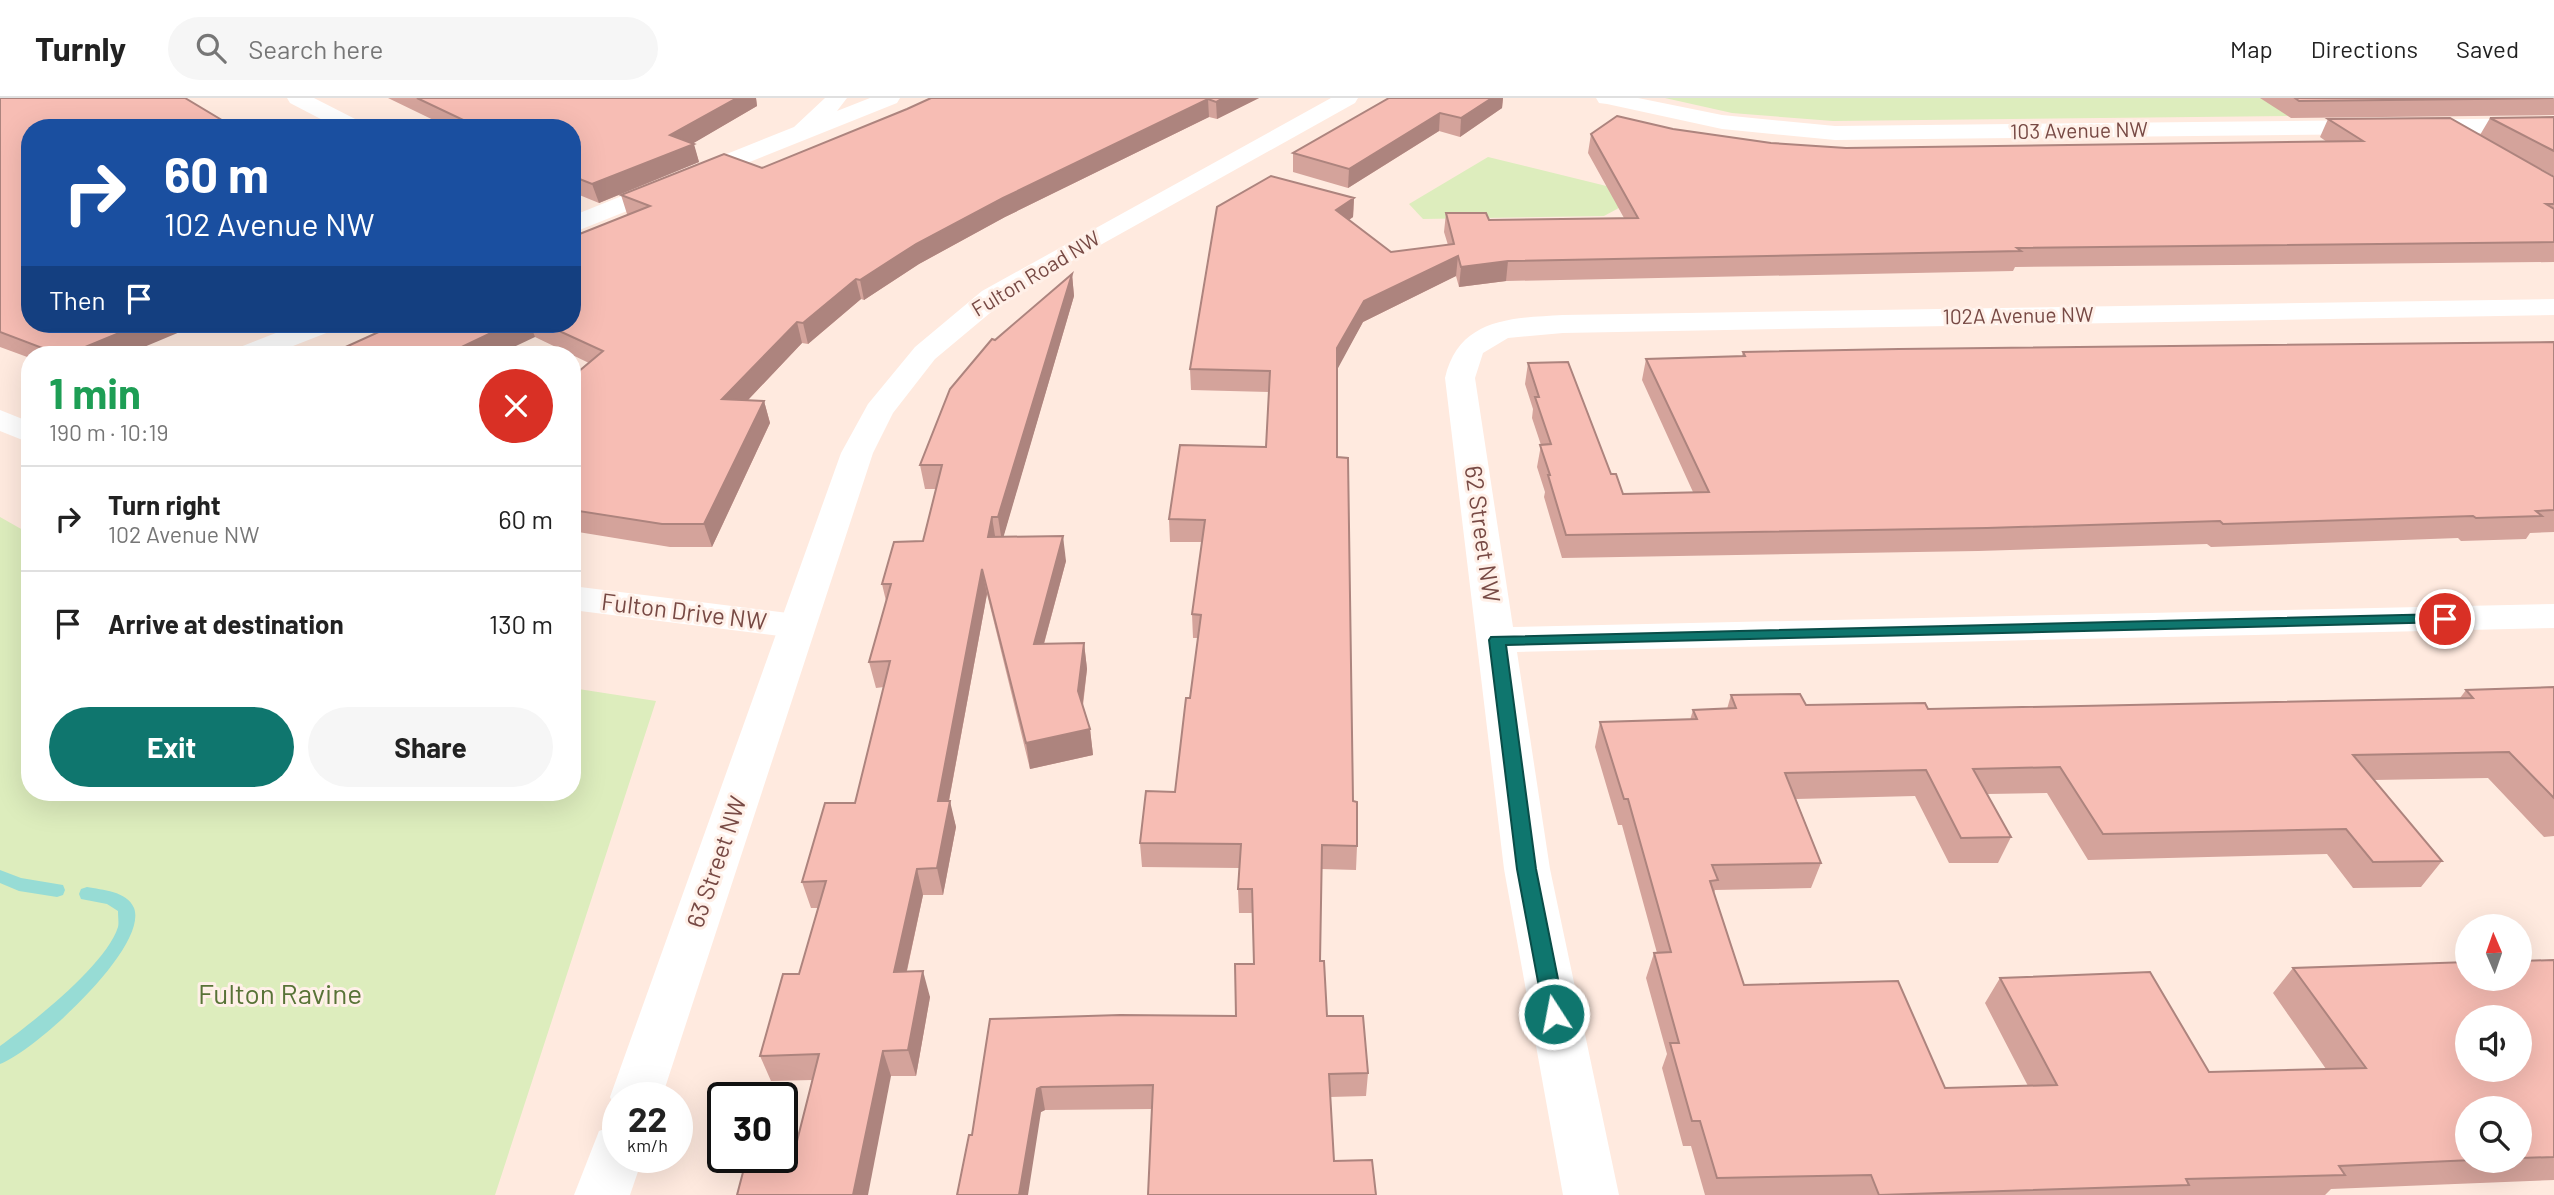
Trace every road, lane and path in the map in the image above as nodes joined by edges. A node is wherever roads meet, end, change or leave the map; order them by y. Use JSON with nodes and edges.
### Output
{"nodes":[{"id":1,"x":298,"y":98,"type":"edge"},
{"id":2,"x":836,"y":98,"type":"edge"},
{"id":3,"x":889,"y":98,"type":"edge"},
{"id":4,"x":1347,"y":98,"type":"edge"},
{"id":5,"x":1606,"y":98,"type":"edge"},
{"id":6,"x":338,"y":119,"type":"edge"},
{"id":7,"x":2554,"y":125,"type":"edge"},
{"id":8,"x":2445,"y":126,"type":"junction"},
{"id":9,"x":802,"y":132,"type":"junction"},
{"id":10,"x":2487,"y":150,"type":"edge"},
{"id":11,"x":581,"y":221,"type":"edge"},
{"id":12,"x":2554,"y":307,"type":"edge"},
{"id":13,"x":301,"y":333,"type":"edge"},
{"id":14,"x":1485,"y":337,"type":"joint"},
{"id":15,"x":267,"y":346,"type":"edge"},
{"id":16,"x":0,"y":419,"type":"edge"},
{"id":17,"x":21,"y":430,"type":"edge"},
{"id":18,"x":581,"y":599,"type":"edge"},
{"id":19,"x":2554,"y":616,"type":"edge"},
{"id":20,"x":796,"y":626,"type":"junction"},
{"id":21,"x":1497,"y":640,"type":"junction"},
{"id":22,"x":641,"y":1082,"type":"edge"},
{"id":23,"x":610,"y":1173,"type":"edge"},
{"id":24,"x":602,"y":1195,"type":"edge"},
{"id":25,"x":1591,"y":1195,"type":"edge"}],
"edges":[{"from":1,"to":6,"type":"street"},
{"from":2,"to":9,"type":"street"},
{"from":3,"to":9,"type":"street"},
{"from":4,"to":20,"type":"street","name":"Fulton Road NW"},
{"from":5,"to":8,"type":"street","name":"103 Avenue NW"},
{"from":7,"to":8,"type":"street","name":"103 Avenue NW"},
{"from":8,"to":10,"type":"street"},
{"from":9,"to":11,"type":"street"},
{"from":12,"to":14,"type":"street","name":"102A Avenue NW"},
{"from":13,"to":15,"type":"street"},
{"from":14,"to":21,"type":"street","name":"62 Street NW"},
{"from":16,"to":17,"type":"street"},
{"from":18,"to":20,"type":"street","name":"Fulton Drive NW"},
{"from":19,"to":21,"type":"street"},
{"from":20,"to":22,"type":"street","name":"63 Street NW"},
{"from":21,"to":25,"type":"street","name":"62 Street NW"},
{"from":23,"to":24,"type":"street"}]}
